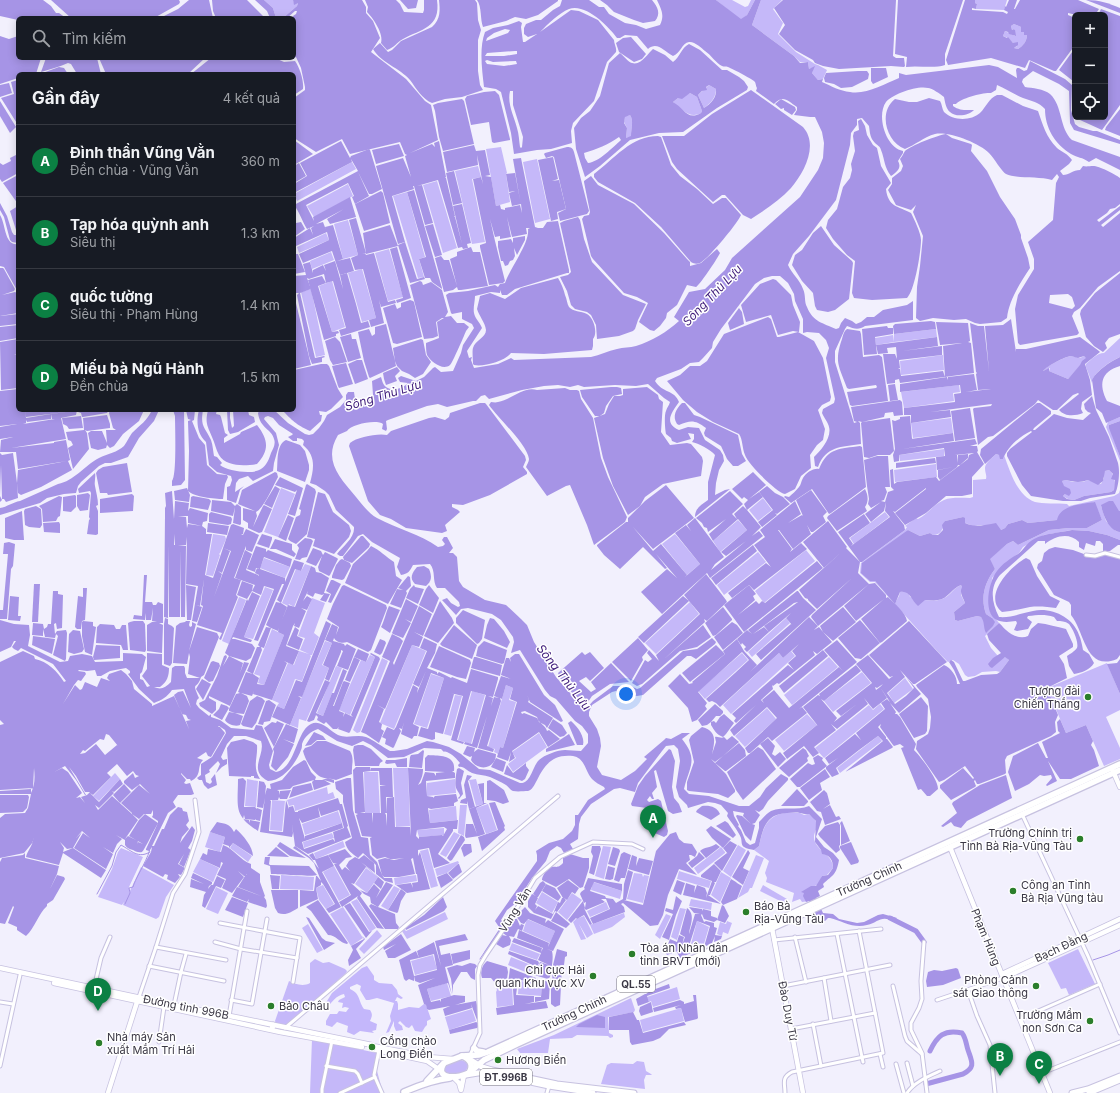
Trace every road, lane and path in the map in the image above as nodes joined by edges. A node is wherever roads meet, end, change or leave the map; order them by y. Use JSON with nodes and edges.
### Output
{"nodes":[{"id":1,"x":1086,"y":555,"type":"dead end"},
{"id":2,"x":1120,"y":557,"type":"edge"},
{"id":3,"x":1120,"y":764,"type":"edge"},
{"id":4,"x":1112,"y":770,"type":"junction"},
{"id":5,"x":1120,"y":770,"type":"edge"},
{"id":6,"x":1120,"y":787,"type":"edge"},
{"id":7,"x":558,"y":796,"type":"dead end"},
{"id":8,"x":195,"y":800,"type":"dead end"},
{"id":9,"x":1022,"y":814,"type":"junction"},
{"id":10,"x":949,"y":845,"type":"junction"},
{"id":11,"x":642,"y":849,"type":"dead end"},
{"id":12,"x":248,"y":911,"type":"dead end"},
{"id":13,"x":267,"y":918,"type":"dead end"},
{"id":14,"x":1120,"y":919,"type":"edge"},
{"id":15,"x":220,"y":923,"type":"dead end"},
{"id":16,"x":1120,"y":924,"type":"edge"},
{"id":17,"x":771,"y":926,"type":"junction"},
{"id":18,"x":244,"y":928,"type":"junction"},
{"id":19,"x":881,"y":929,"type":"dead end"},
{"id":20,"x":859,"y":931,"type":"junction"},
{"id":21,"x":265,"y":932,"type":"junction"},
{"id":22,"x":837,"y":934,"type":"junction"},
{"id":23,"x":110,"y":937,"type":"dead end"},
{"id":24,"x":795,"y":938,"type":"junction"},
{"id":25,"x":774,"y":940,"type":"junction"},
{"id":26,"x":1080,"y":940,"type":"junction"},
{"id":27,"x":215,"y":942,"type":"dead end"},
{"id":28,"x":924,"y":942,"type":"dead end"},
{"id":29,"x":156,"y":947,"type":"junction"},
{"id":30,"x":241,"y":949,"type":"junction"},
{"id":31,"x":261,"y":952,"type":"junction"},
{"id":32,"x":186,"y":954,"type":"junction"},
{"id":33,"x":297,"y":958,"type":"junction"},
{"id":34,"x":226,"y":960,"type":"dead end"},
{"id":35,"x":890,"y":965,"type":"dead end"},
{"id":36,"x":150,"y":966,"type":"junction"},
{"id":37,"x":0,"y":969,"type":"edge"},
{"id":38,"x":867,"y":970,"type":"junction"},
{"id":39,"x":181,"y":972,"type":"junction"},
{"id":40,"x":845,"y":974,"type":"junction"},
{"id":41,"x":20,"y":975,"type":"junction"},
{"id":42,"x":1002,"y":976,"type":"junction"},
{"id":43,"x":824,"y":978,"type":"junction"},
{"id":44,"x":224,"y":981,"type":"dead end"},
{"id":45,"x":293,"y":982,"type":"dead end"},
{"id":46,"x":806,"y":982,"type":"junction"},
{"id":47,"x":1100,"y":984,"type":"junction"},
{"id":48,"x":783,"y":986,"type":"junction"},
{"id":49,"x":892,"y":986,"type":"dead end"},
{"id":50,"x":94,"y":988,"type":"junction"},
{"id":51,"x":968,"y":990,"type":"junction"},
{"id":52,"x":138,"y":999,"type":"junction"},
{"id":53,"x":231,"y":1000,"type":"junction"},
{"id":54,"x":937,"y":1000,"type":"dead end"},
{"id":55,"x":0,"y":1002,"type":"edge"},
{"id":56,"x":13,"y":1004,"type":"junction"},
{"id":57,"x":174,"y":1006,"type":"junction"},
{"id":58,"x":164,"y":1007,"type":"junction"},
{"id":59,"x":875,"y":1013,"type":"junction"},
{"id":60,"x":229,"y":1016,"type":"junction"},
{"id":61,"x":854,"y":1017,"type":"junction"},
{"id":62,"x":1020,"y":1019,"type":"junction"},
{"id":63,"x":831,"y":1021,"type":"junction"},
{"id":64,"x":813,"y":1024,"type":"junction"},
{"id":65,"x":272,"y":1027,"type":"junction"},
{"id":66,"x":285,"y":1028,"type":"junction"},
{"id":67,"x":791,"y":1029,"type":"junction"},
{"id":68,"x":1120,"y":1033,"type":"edge"},
{"id":69,"x":332,"y":1041,"type":"junction"},
{"id":70,"x":159,"y":1042,"type":"dead end"},
{"id":71,"x":1120,"y":1042,"type":"edge"},
{"id":72,"x":0,"y":1044,"type":"edge"},
{"id":73,"x":5,"y":1045,"type":"junction"},
{"id":74,"x":372,"y":1047,"type":"junction"},
{"id":75,"x":474,"y":1048,"type":"junction"},
{"id":76,"x":379,"y":1050,"type":"junction"},
{"id":77,"x":490,"y":1054,"type":"junction"},
{"id":78,"x":880,"y":1054,"type":"junction"},
{"id":79,"x":922,"y":1054,"type":"junction"},
{"id":80,"x":469,"y":1057,"type":"junction"},
{"id":81,"x":862,"y":1058,"type":"junction"},
{"id":82,"x":454,"y":1059,"type":"junction"},
{"id":83,"x":863,"y":1062,"type":"dead end"},
{"id":84,"x":444,"y":1063,"type":"junction"},
{"id":85,"x":907,"y":1063,"type":"dead end"},
{"id":86,"x":478,"y":1064,"type":"junction"},
{"id":87,"x":896,"y":1064,"type":"dead end"},
{"id":88,"x":0,"y":1066,"type":"edge"},
{"id":89,"x":326,"y":1066,"type":"junction"},
{"id":90,"x":821,"y":1066,"type":"junction"},
{"id":91,"x":883,"y":1067,"type":"dead end"},
{"id":92,"x":438,"y":1069,"type":"junction"},
{"id":93,"x":492,"y":1070,"type":"junction"},
{"id":94,"x":799,"y":1071,"type":"junction"},
{"id":95,"x":940,"y":1071,"type":"dead end"},
{"id":96,"x":1042,"y":1073,"type":"junction"},
{"id":97,"x":444,"y":1074,"type":"junction"},
{"id":98,"x":466,"y":1074,"type":"junction"},
{"id":99,"x":1120,"y":1076,"type":"edge"},
{"id":100,"x":375,"y":1077,"type":"junction"},
{"id":101,"x":454,"y":1078,"type":"junction"},
{"id":102,"x":925,"y":1079,"type":"junction"},
{"id":103,"x":1120,"y":1080,"type":"edge"},
{"id":104,"x":362,"y":1083,"type":"junction"},
{"id":105,"x":423,"y":1084,"type":"junction"},
{"id":106,"x":549,"y":1086,"type":"junction"},
{"id":107,"x":913,"y":1086,"type":"junction"},
{"id":108,"x":461,"y":1091,"type":"edge"},
{"id":109,"x":568,"y":1091,"type":"edge"},
{"id":110,"x":108,"y":1093,"type":"edge"},
{"id":111,"x":322,"y":1093,"type":"edge"},
{"id":112,"x":340,"y":1093,"type":"edge"},
{"id":113,"x":382,"y":1093,"type":"edge"},
{"id":114,"x":404,"y":1093,"type":"edge"},
{"id":115,"x":547,"y":1093,"type":"edge"},
{"id":116,"x":587,"y":1093,"type":"edge"},
{"id":117,"x":593,"y":1093,"type":"edge"},
{"id":118,"x":634,"y":1093,"type":"edge"},
{"id":119,"x":785,"y":1093,"type":"edge"},
{"id":120,"x":803,"y":1093,"type":"edge"},
{"id":121,"x":906,"y":1093,"type":"edge"},
{"id":122,"x":927,"y":1093,"type":"edge"},
{"id":123,"x":995,"y":1093,"type":"edge"},
{"id":124,"x":1050,"y":1093,"type":"edge"},
{"id":125,"x":1072,"y":1093,"type":"edge"},
{"id":126,"x":1089,"y":1093,"type":"edge"}],
"edges":[{"from":1,"to":2,"type":"street"},
{"from":3,"to":4,"type":"highway","name":"Trường Chinh","number":"QL.55"},
{"from":4,"to":5,"type":"highway","name":"Trường Chinh","number":"QL.55"},
{"from":4,"to":6,"type":"main road"},
{"from":4,"to":9,"type":"highway","name":"Trường Chinh","number":"QL.55"},
{"from":4,"to":10,"type":"highway","name":"Trường Chinh","number":"QL.55"},
{"from":7,"to":66,"type":"street"},
{"from":8,"to":29,"type":"street"},
{"from":9,"to":10,"type":"highway","name":"Trường Chinh","number":"QL.55"},
{"from":9,"to":26,"type":"street"},
{"from":10,"to":17,"type":"highway","name":"Trường Chinh","number":"QL.55"},
{"from":10,"to":42,"type":"main road","name":"Phạm Hùng"},
{"from":11,"to":75,"type":"street","name":"Vũng Vằn"},
{"from":12,"to":18,"type":"street"},
{"from":13,"to":21,"type":"street"},
{"from":14,"to":26,"type":"main road","name":"Bạch Đằng"},
{"from":15,"to":18,"type":"street"},
{"from":16,"to":26,"type":"main road","name":"Bạch Đằng"},
{"from":17,"to":25,"type":"main road","name":"Đào Duy Từ"},
{"from":17,"to":77,"type":"highway","name":"Trường Chinh","number":"QL.55"},
{"from":18,"to":21,"type":"street"},
{"from":18,"to":30,"type":"street"},
{"from":19,"to":20,"type":"street"},
{"from":20,"to":22,"type":"street"},
{"from":20,"to":38,"type":"street"},
{"from":21,"to":31,"type":"street"},
{"from":21,"to":33,"type":"street"},
{"from":22,"to":24,"type":"street"},
{"from":22,"to":40,"type":"street"},
{"from":23,"to":50,"type":"street"},
{"from":24,"to":25,"type":"street"},
{"from":24,"to":46,"type":"street"},
{"from":25,"to":48,"type":"main road","name":"Đào Duy Từ"},
{"from":26,"to":42,"type":"main road","name":"Bạch Đằng"},
{"from":26,"to":47,"type":"street"},
{"from":27,"to":30,"type":"street"},
{"from":28,"to":79,"type":"street"},
{"from":29,"to":32,"type":"street"},
{"from":29,"to":36,"type":"street"},
{"from":30,"to":31,"type":"street"},
{"from":30,"to":53,"type":"street"},
{"from":31,"to":33,"type":"street"},
{"from":31,"to":53,"type":"street"},
{"from":32,"to":34,"type":"street"},
{"from":32,"to":39,"type":"street"},
{"from":33,"to":45,"type":"street"},
{"from":35,"to":38,"type":"street"},
{"from":36,"to":39,"type":"street"},
{"from":36,"to":52,"type":"street"},
{"from":37,"to":41,"type":"main road","name":"Đường tỉnh 996B"},
{"from":37,"to":50,"type":"main road","name":"Đường tỉnh 996B"},
{"from":38,"to":40,"type":"street"},
{"from":38,"to":59,"type":"street"},
{"from":39,"to":44,"type":"street"},
{"from":39,"to":57,"type":"street"},
{"from":40,"to":43,"type":"street"},
{"from":40,"to":61,"type":"street"},
{"from":41,"to":52,"type":"main road","name":"Đường tỉnh 996B"},
{"from":41,"to":56,"type":"street"},
{"from":42,"to":51,"type":"street"},
{"from":42,"to":62,"type":"main road","name":"Phạm Hùng"},
{"from":43,"to":46,"type":"street"},
{"from":43,"to":63,"type":"street"},
{"from":46,"to":48,"type":"street"},
{"from":47,"to":62,"type":"street"},
{"from":47,"to":68,"type":"street"},
{"from":48,"to":67,"type":"main road","name":"Đào Duy Từ"},
{"from":49,"to":79,"type":"street"},
{"from":50,"to":52,"type":"main road","name":"Đường tỉnh 996B"},
{"from":51,"to":54,"type":"street"},
{"from":51,"to":123,"type":"street"},
{"from":52,"to":57,"type":"main road","name":"Đường tỉnh 996B"},
{"from":52,"to":58,"type":"main road","name":"Đường tỉnh 996B"},
{"from":52,"to":110,"type":"main road"},
{"from":53,"to":60,"type":"street"},
{"from":55,"to":56,"type":"street"},
{"from":56,"to":73,"type":"street"},
{"from":57,"to":60,"type":"main road","name":"Đường tỉnh 996B"},
{"from":58,"to":65,"type":"main road","name":"Đường tỉnh 996B"},
{"from":58,"to":70,"type":"street"},
{"from":59,"to":61,"type":"street"},
{"from":59,"to":78,"type":"street"},
{"from":60,"to":65,"type":"main road","name":"Đường tỉnh 996B"},
{"from":61,"to":63,"type":"street"},
{"from":61,"to":81,"type":"street"},
{"from":62,"to":96,"type":"main road","name":"Phạm Hùng"},
{"from":63,"to":64,"type":"street"},
{"from":64,"to":67,"type":"street"},
{"from":64,"to":90,"type":"street"},
{"from":65,"to":66,"type":"main road","name":"Đường tỉnh 996B"},
{"from":65,"to":69,"type":"main road","name":"Đường tỉnh 996B"},
{"from":66,"to":74,"type":"main road","name":"Đường tỉnh 996B"},
{"from":67,"to":94,"type":"main road","name":"Đào Duy Từ"},
{"from":69,"to":74,"type":"main road","name":"Đường tỉnh 996B"},
{"from":69,"to":89,"type":"street"},
{"from":71,"to":96,"type":"street"},
{"from":72,"to":73,"type":"street"},
{"from":73,"to":88,"type":"street"},
{"from":74,"to":76,"type":"main road","name":"Đường tỉnh 996B"},
{"from":74,"to":82,"type":"main road","name":"Đường tỉnh 996B"},
{"from":75,"to":77,"type":"highway"},
{"from":75,"to":80,"type":"street","name":"Vũng Vằn"},
{"from":76,"to":92,"type":"main road","name":"Đường tỉnh 996B"},
{"from":76,"to":100,"type":"street"},
{"from":77,"to":80,"type":"highway","name":"Trường Chinh","number":"QL.55"},
{"from":77,"to":86,"type":"highway","name":"Trường Chinh","number":"QL.55"},
{"from":77,"to":93,"type":"main road"},
{"from":78,"to":81,"type":"street"},
{"from":78,"to":91,"type":"street"},
{"from":79,"to":102,"type":"street"},
{"from":80,"to":82,"type":"highway","name":"Trường Chinh","number":"QL.55"},
{"from":80,"to":86,"type":"main road","number":"ĐT.996B"},
{"from":80,"to":98,"type":"highway"},
{"from":81,"to":83,"type":"street"},
{"from":81,"to":90,"type":"street"},
{"from":82,"to":84,"type":"highway"},
{"from":84,"to":92,"type":"highway"},
{"from":84,"to":97,"type":"highway"},
{"from":85,"to":107,"type":"street"},
{"from":86,"to":93,"type":"main road","number":"ĐT.996B"},
{"from":86,"to":98,"type":"highway","name":"Trường Chinh","number":"QL.55"},
{"from":87,"to":121,"type":"street"},
{"from":89,"to":104,"type":"street"},
{"from":89,"to":111,"type":"street"},
{"from":90,"to":94,"type":"street"},
{"from":92,"to":97,"type":"main road","name":"Đường tỉnh 996B"},
{"from":92,"to":105,"type":"highway"},
{"from":93,"to":118,"type":"main road","number":"ĐT.996B"},
{"from":94,"to":119,"type":"street"},
{"from":94,"to":120,"type":"main road","name":"Đào Duy Từ"},
{"from":95,"to":102,"type":"street"},
{"from":96,"to":124,"type":"main road","name":"Phạm Hùng"},
{"from":97,"to":101,"type":"highway"},
{"from":98,"to":101,"type":"highway"},
{"from":98,"to":106,"type":"main road","number":"ĐT.996B"},
{"from":98,"to":108,"type":"main road"},
{"from":99,"to":125,"type":"main road"},
{"from":100,"to":104,"type":"street"},
{"from":100,"to":113,"type":"street"},
{"from":101,"to":105,"type":"highway"},
{"from":101,"to":108,"type":"main road"},
{"from":102,"to":107,"type":"street"},
{"from":102,"to":122,"type":"street"},
{"from":103,"to":126,"type":"main road"},
{"from":104,"to":112,"type":"street"},
{"from":105,"to":114,"type":"highway"},
{"from":106,"to":109,"type":"main road","number":"ĐT.996B"},
{"from":106,"to":115,"type":"street"},
{"from":107,"to":121,"type":"street"},
{"from":109,"to":116,"type":"main road","number":"ĐT.996B"},
{"from":116,"to":117,"type":"main road","number":"ĐT.996B"}]}
